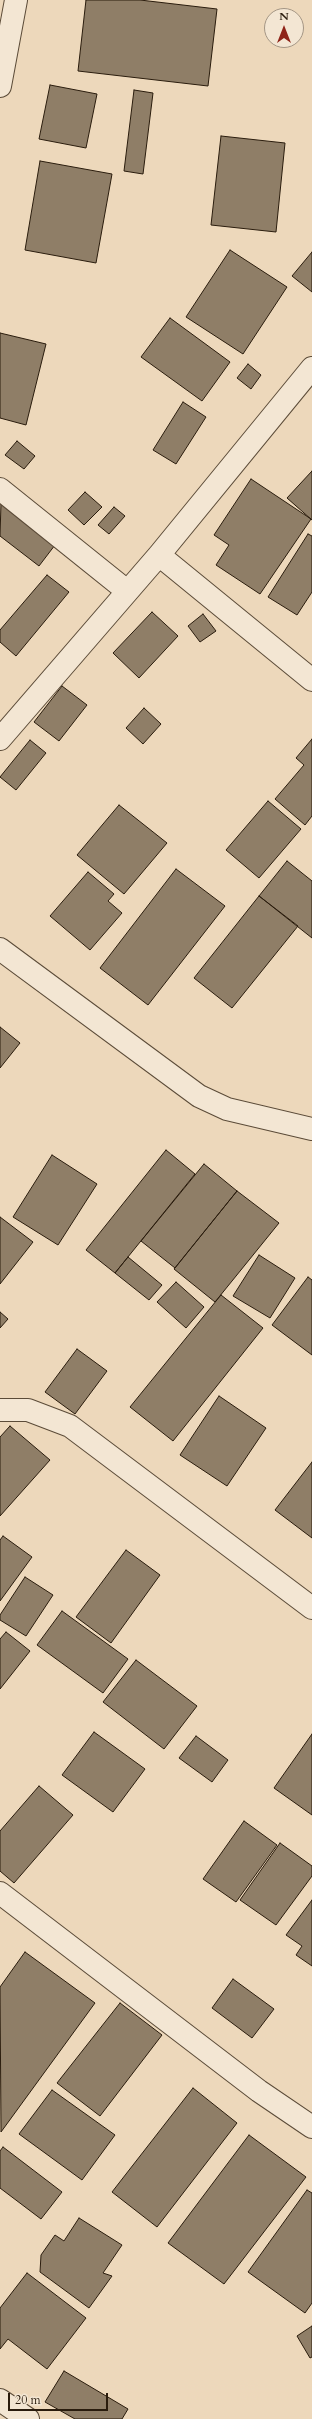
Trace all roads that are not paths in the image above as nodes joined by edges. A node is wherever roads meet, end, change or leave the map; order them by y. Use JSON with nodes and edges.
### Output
{"nodes":[{"id":1,"x":16,"y":0,"type":"edge"},
{"id":2,"x":0,"y":86,"type":"edge"},
{"id":3,"x":312,"y":368,"type":"edge"},
{"id":4,"x":0,"y":489,"type":"edge"},
{"id":5,"x":159,"y":555,"type":"junction"},
{"id":6,"x":127,"y":591,"type":"junction"},
{"id":7,"x":312,"y":680,"type":"edge"},
{"id":8,"x":0,"y":739,"type":"edge"},
{"id":9,"x":0,"y":949,"type":"edge"},
{"id":10,"x":312,"y":1129,"type":"edge"},
{"id":11,"x":0,"y":1410,"type":"edge"},
{"id":12,"x":312,"y":1608,"type":"edge"},
{"id":13,"x":0,"y":1893,"type":"edge"},
{"id":14,"x":312,"y":2127,"type":"edge"},
{"id":15,"x":0,"y":2400,"type":"edge"},
{"id":16,"x":28,"y":2419,"type":"edge"}],
"edges":[{"from":1,"to":2,"type":"street"},
{"from":3,"to":5,"type":"street"},
{"from":4,"to":6,"type":"street"},
{"from":5,"to":6,"type":"street"},
{"from":5,"to":7,"type":"street"},
{"from":6,"to":8,"type":"street"},
{"from":9,"to":10,"type":"street"},
{"from":11,"to":12,"type":"street"},
{"from":13,"to":14,"type":"street"},
{"from":15,"to":16,"type":"street"}]}
